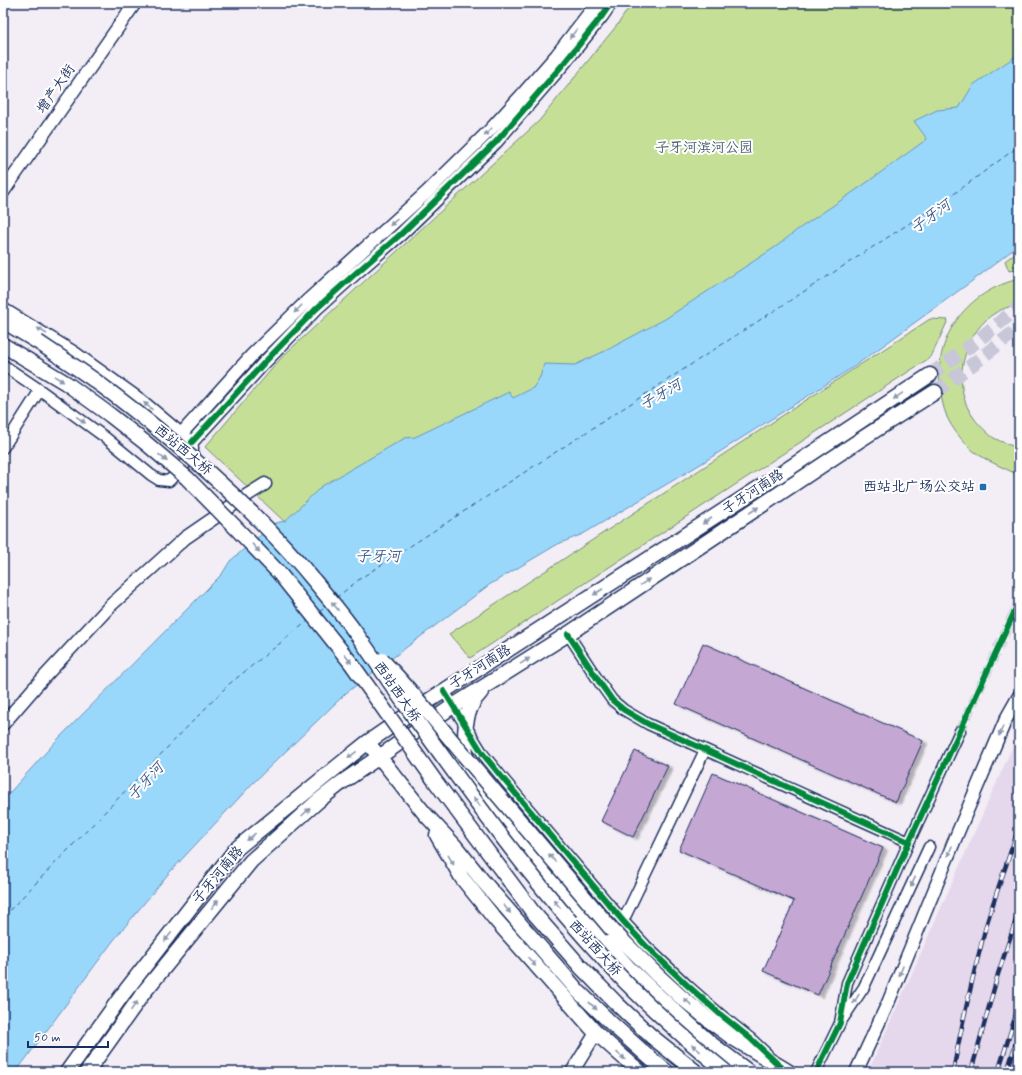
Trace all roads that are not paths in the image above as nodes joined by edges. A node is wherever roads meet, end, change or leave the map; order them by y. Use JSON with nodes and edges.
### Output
{"nodes":[{"id":1,"x":135,"y":3,"type":"edge"},
{"id":2,"x":597,"y":3,"type":"edge"},
{"id":3,"x":611,"y":3,"type":"edge"},
{"id":4,"x":3,"y":192,"type":"edge"},
{"id":5,"x":3,"y":308,"type":"edge"},
{"id":6,"x":3,"y":321,"type":"edge"},
{"id":7,"x":3,"y":345,"type":"edge"},
{"id":8,"x":3,"y":365,"type":"edge"},
{"id":9,"x":930,"y":375,"type":"tunnel mouth"},
{"id":10,"x":40,"y":390,"type":"junction"},
{"id":11,"x":935,"y":392,"type":"tunnel mouth"},
{"id":12,"x":182,"y":433,"type":"junction"},
{"id":13,"x":192,"y":442,"type":"junction"},
{"id":14,"x":3,"y":448,"type":"edge"},
{"id":15,"x":264,"y":484,"type":"dead end"},
{"id":16,"x":354,"y":630,"type":"junction"},
{"id":17,"x":568,"y":634,"type":"junction"},
{"id":18,"x":492,"y":682,"type":"junction"},
{"id":19,"x":444,"y":691,"type":"junction"},
{"id":20,"x":1019,"y":696,"type":"edge"},
{"id":21,"x":453,"y":706,"type":"junction"},
{"id":22,"x":411,"y":712,"type":"junction"},
{"id":23,"x":3,"y":724,"type":"edge"},
{"id":24,"x":428,"y":724,"type":"junction"},
{"id":25,"x":466,"y":726,"type":"junction"},
{"id":26,"x":960,"y":731,"type":"tunnel mouth"},
{"id":27,"x":368,"y":742,"type":"junction"},
{"id":28,"x":705,"y":750,"type":"junction"},
{"id":29,"x":384,"y":754,"type":"junction"},
{"id":30,"x":471,"y":777,"type":"junction"},
{"id":31,"x":425,"y":814,"type":"junction"},
{"id":32,"x":909,"y":842,"type":"junction"},
{"id":33,"x":930,"y":847,"type":"dead end"},
{"id":34,"x":623,"y":921,"type":"junction"},
{"id":35,"x":840,"y":1023,"type":"junction"},
{"id":36,"x":596,"y":1033,"type":"junction"},
{"id":37,"x":785,"y":1070,"type":"edge"},
{"id":38,"x":856,"y":1070,"type":"edge"},
{"id":39,"x":67,"y":1072,"type":"edge"},
{"id":40,"x":87,"y":1072,"type":"edge"},
{"id":41,"x":572,"y":1072,"type":"edge"},
{"id":42,"x":640,"y":1072,"type":"edge"},
{"id":43,"x":667,"y":1072,"type":"edge"},
{"id":44,"x":696,"y":1072,"type":"edge"},
{"id":45,"x":726,"y":1072,"type":"edge"},
{"id":46,"x":749,"y":1072,"type":"edge"},
{"id":47,"x":816,"y":1072,"type":"edge"}],
"edges":[{"from":1,"to":4,"type":"street","name":"增产大街"},
{"from":2,"to":12,"type":"street","one_way":true},
{"from":3,"to":13,"type":"street"},
{"from":12,"to":5,"type":"street","one_way":true},
{"from":16,"to":6,"type":"main road","name":"西站西大桥","one_way":true,"bridge":true},
{"from":7,"to":44,"type":"main road","name":"西站西大桥","one_way":true,"bridge":true},
{"from":8,"to":10,"type":"street"},
{"from":9,"to":19,"type":"main road","name":"子牙河南路","one_way":true},
{"from":10,"to":13,"type":"street","one_way":true},
{"from":10,"to":14,"type":"street"},
{"from":17,"to":11,"type":"main road","name":"子牙河南路","one_way":true},
{"from":12,"to":13,"type":"street"},
{"from":15,"to":23,"type":"street"},
{"from":37,"to":16,"type":"main road","one_way":true,"bridge":true},
{"from":45,"to":16,"type":"main road","name":"西站西大桥","one_way":true,"bridge":true},
{"from":18,"to":17,"type":"main road","name":"子牙河南路","one_way":true},
{"from":17,"to":28,"type":"street"},
{"from":18,"to":21,"type":"main road","name":"子牙河南路"},
{"from":18,"to":25,"type":"main road"},
{"from":19,"to":21,"type":"street"},
{"from":19,"to":22,"type":"main road","name":"子牙河南路"},
{"from":20,"to":38,"type":"street","one_way":true},
{"from":21,"to":24,"type":"main road","name":"子牙河南路"},
{"from":21,"to":25,"type":"street"},
{"from":22,"to":24,"type":"main road"},
{"from":22,"to":27,"type":"main road","name":"子牙河南路"},
{"from":22,"to":29,"type":"main road"},
{"from":24,"to":29,"type":"main road","name":"子牙河南路"},
{"from":24,"to":30,"type":"main road"},
{"from":25,"to":30,"type":"main road"},
{"from":25,"to":34,"type":"street"},
{"from":26,"to":32,"type":"street"},
{"from":27,"to":29,"type":"main road"},
{"from":27,"to":39,"type":"main road","name":"子牙河南路","one_way":true},
{"from":28,"to":32,"type":"street"},
{"from":28,"to":34,"type":"street"},
{"from":29,"to":31,"type":"main road"},
{"from":40,"to":29,"type":"main road","name":"子牙河南路","one_way":true},
{"from":30,"to":46,"type":"main road"},
{"from":31,"to":36,"type":"main road","one_way":true},
{"from":31,"to":43,"type":"main road","one_way":true},
{"from":32,"to":35,"type":"street"},
{"from":33,"to":35,"type":"street","one_way":true},
{"from":34,"to":37,"type":"street"},
{"from":35,"to":47,"type":"street"},
{"from":36,"to":41,"type":"street"},
{"from":36,"to":42,"type":"main road","one_way":true}]}
